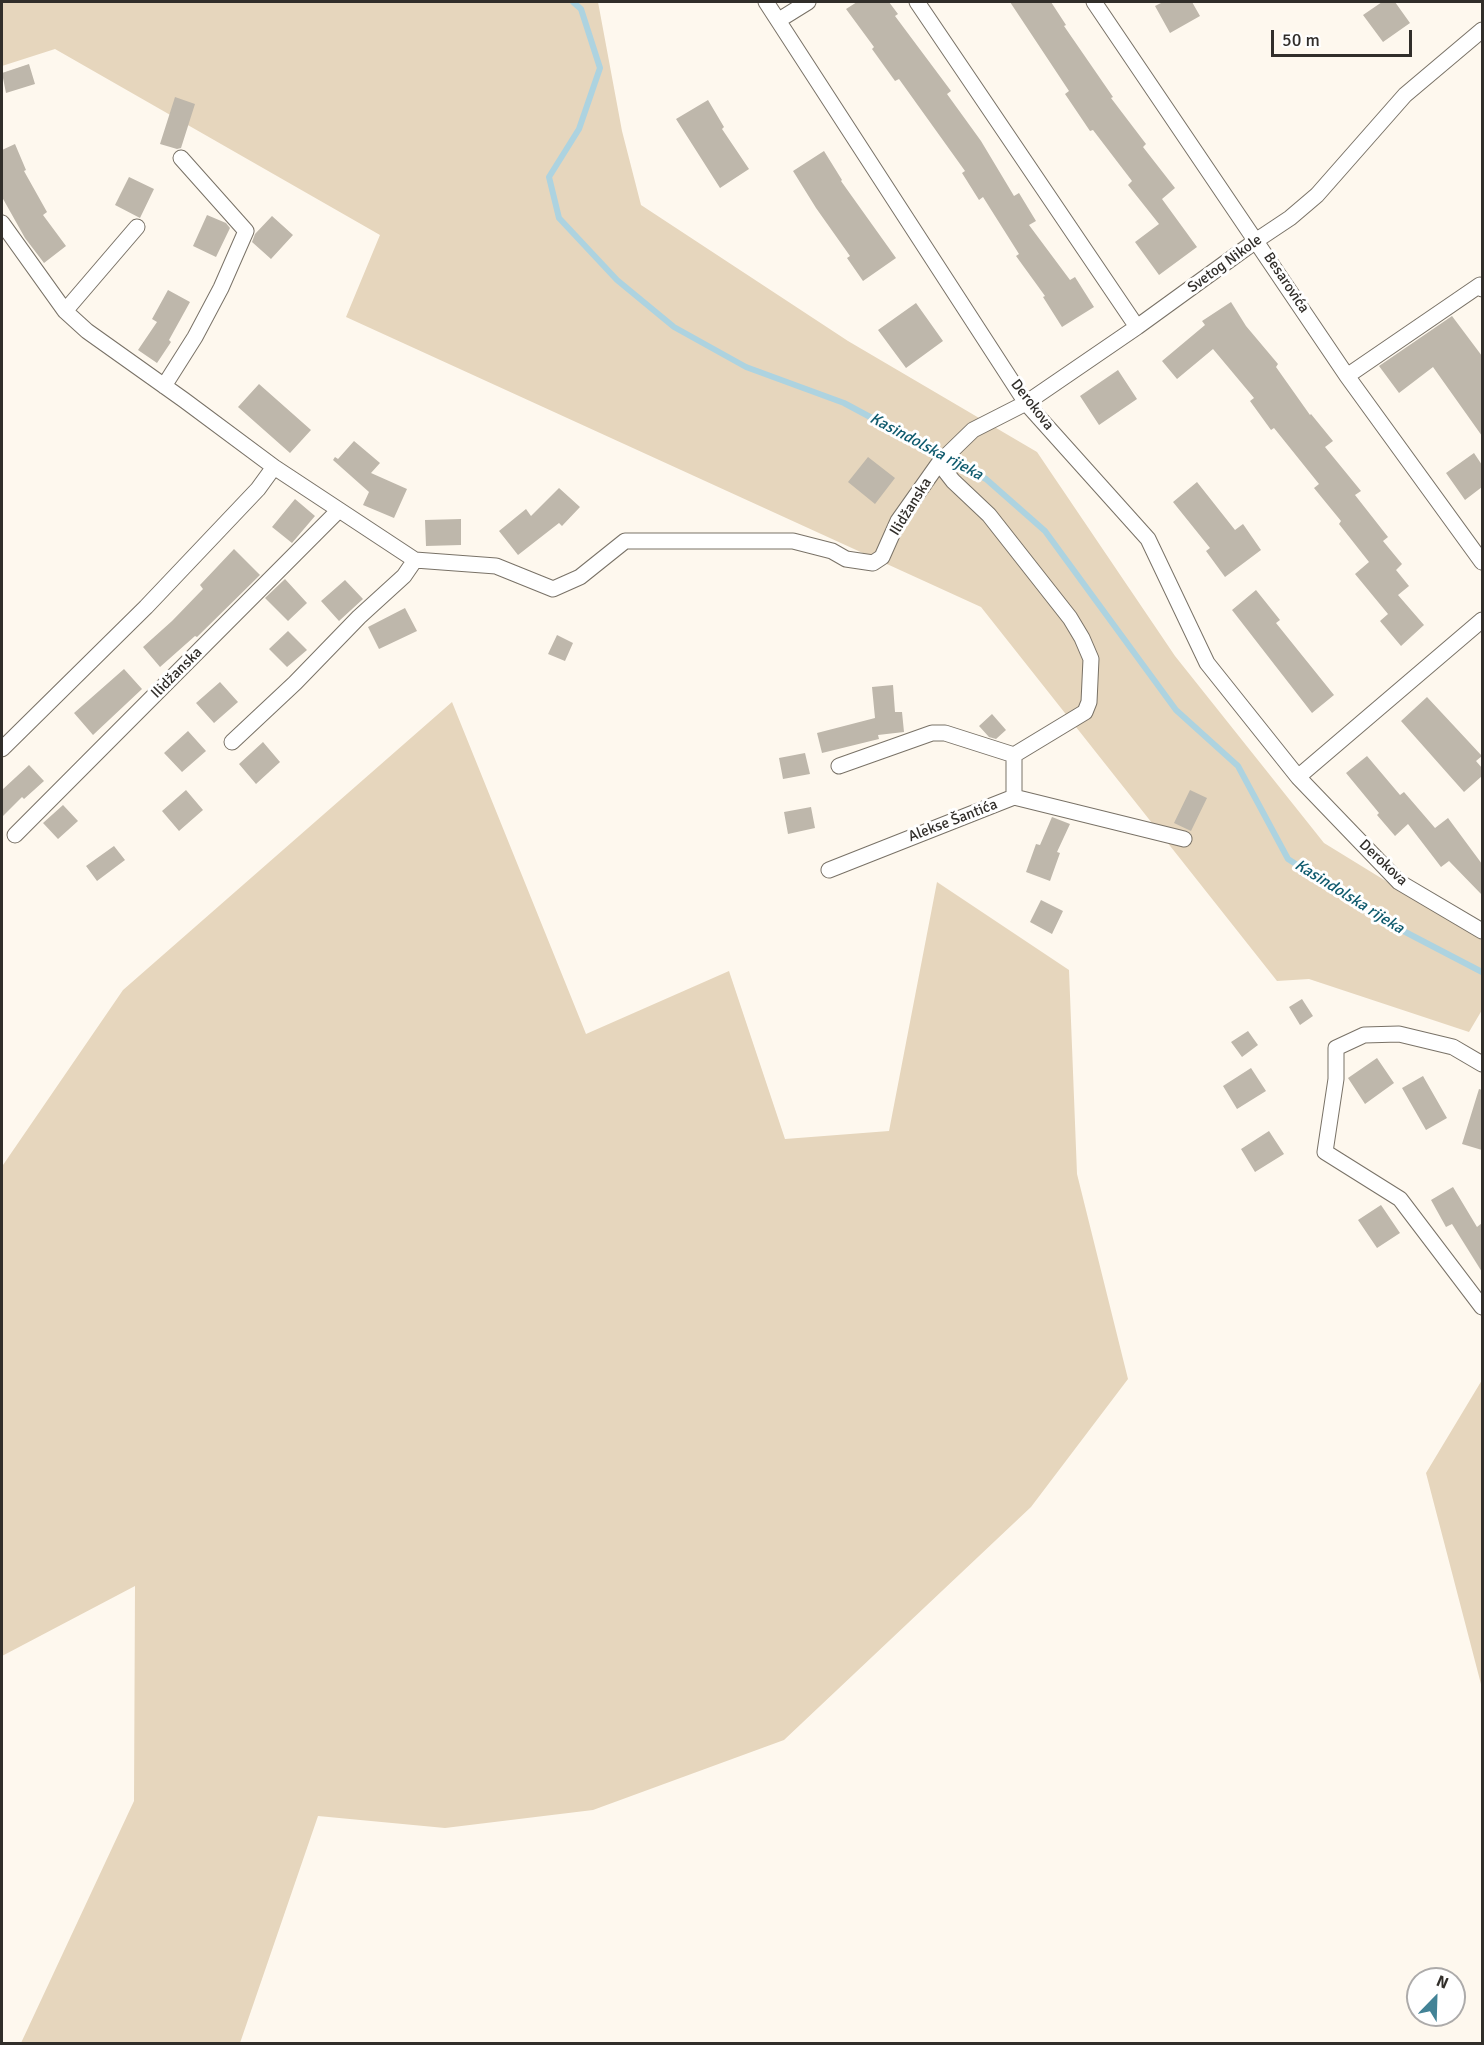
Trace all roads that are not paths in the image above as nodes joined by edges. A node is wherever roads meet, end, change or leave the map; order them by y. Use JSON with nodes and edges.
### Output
{"nodes":[{"id":1,"x":766,"y":2,"type":"edge"},
{"id":2,"x":808,"y":2,"type":"edge"},
{"id":3,"x":917,"y":2,"type":"edge"},
{"id":4,"x":1094,"y":2,"type":"edge"},
{"id":5,"x":779,"y":20,"type":"junction"},
{"id":6,"x":1482,"y":30,"type":"edge"},
{"id":7,"x":181,"y":158,"type":"dead end"},
{"id":8,"x":2,"y":223,"type":"edge"},
{"id":9,"x":138,"y":228,"type":"dead end"},
{"id":10,"x":1257,"y":240,"type":"junction"},
{"id":11,"x":1481,"y":287,"type":"edge"},
{"id":12,"x":65,"y":311,"type":"junction"},
{"id":13,"x":1137,"y":327,"type":"junction"},
{"id":14,"x":1347,"y":376,"type":"junction"},
{"id":15,"x":164,"y":386,"type":"junction"},
{"id":16,"x":1026,"y":402,"type":"junction"},
{"id":17,"x":939,"y":463,"type":"junction"},
{"id":18,"x":274,"y":467,"type":"junction"},
{"id":19,"x":339,"y":510,"type":"junction"},
{"id":20,"x":415,"y":560,"type":"junction"},
{"id":21,"x":1482,"y":562,"type":"edge"},
{"id":22,"x":1482,"y":620,"type":"edge"},
{"id":23,"x":232,"y":742,"type":"dead end"},
{"id":24,"x":2,"y":749,"type":"edge"},
{"id":25,"x":1014,"y":755,"type":"junction"},
{"id":26,"x":839,"y":766,"type":"dead end"},
{"id":27,"x":1298,"y":777,"type":"junction"},
{"id":28,"x":1014,"y":797,"type":"junction"},
{"id":29,"x":15,"y":835,"type":"dead end"},
{"id":30,"x":1184,"y":839,"type":"dead end"},
{"id":31,"x":829,"y":870,"type":"dead end"},
{"id":32,"x":1482,"y":931,"type":"edge"},
{"id":33,"x":1482,"y":1064,"type":"edge"},
{"id":34,"x":1482,"y":1306,"type":"edge"}],
"edges":[{"from":1,"to":5,"type":"street","name":"Derokova"},
{"from":2,"to":5,"type":"street"},
{"from":3,"to":13,"type":"street"},
{"from":4,"to":10,"type":"street","name":"Besarovića"},
{"from":5,"to":16,"type":"street","name":"Derokova"},
{"from":6,"to":10,"type":"street","name":"Svetog Nikole"},
{"from":7,"to":15,"type":"street"},
{"from":8,"to":12,"type":"street","name":"Ilidžanska"},
{"from":9,"to":12,"type":"street"},
{"from":10,"to":13,"type":"street","name":"Svetog Nikole"},
{"from":10,"to":14,"type":"street","name":"Besarovića"},
{"from":11,"to":14,"type":"street"},
{"from":12,"to":15,"type":"street","name":"Ilidžanska"},
{"from":13,"to":16,"type":"street","name":"Svetog Nikole"},
{"from":14,"to":21,"type":"street","name":"Besarovića"},
{"from":15,"to":18,"type":"street","name":"Ilidžanska"},
{"from":16,"to":17,"type":"street","name":"Svetog Nikole"},
{"from":16,"to":27,"type":"street","name":"Derokova"},
{"from":17,"to":20,"type":"street","name":"Ilidžanska"},
{"from":17,"to":25,"type":"street","name":"Ilidžanska"},
{"from":18,"to":19,"type":"street","name":"Ilidžanska"},
{"from":18,"to":24,"type":"street"},
{"from":19,"to":20,"type":"street","name":"Ilidžanska"},
{"from":19,"to":29,"type":"street","name":"Ilidžanska"},
{"from":20,"to":23,"type":"street"},
{"from":22,"to":27,"type":"street"},
{"from":25,"to":26,"type":"street"},
{"from":25,"to":28,"type":"street"},
{"from":27,"to":32,"type":"street","name":"Derokova"},
{"from":28,"to":30,"type":"street","name":"Alekse Šantića"},
{"from":28,"to":31,"type":"street","name":"Alekse Šantića"},
{"from":33,"to":34,"type":"street"}]}
